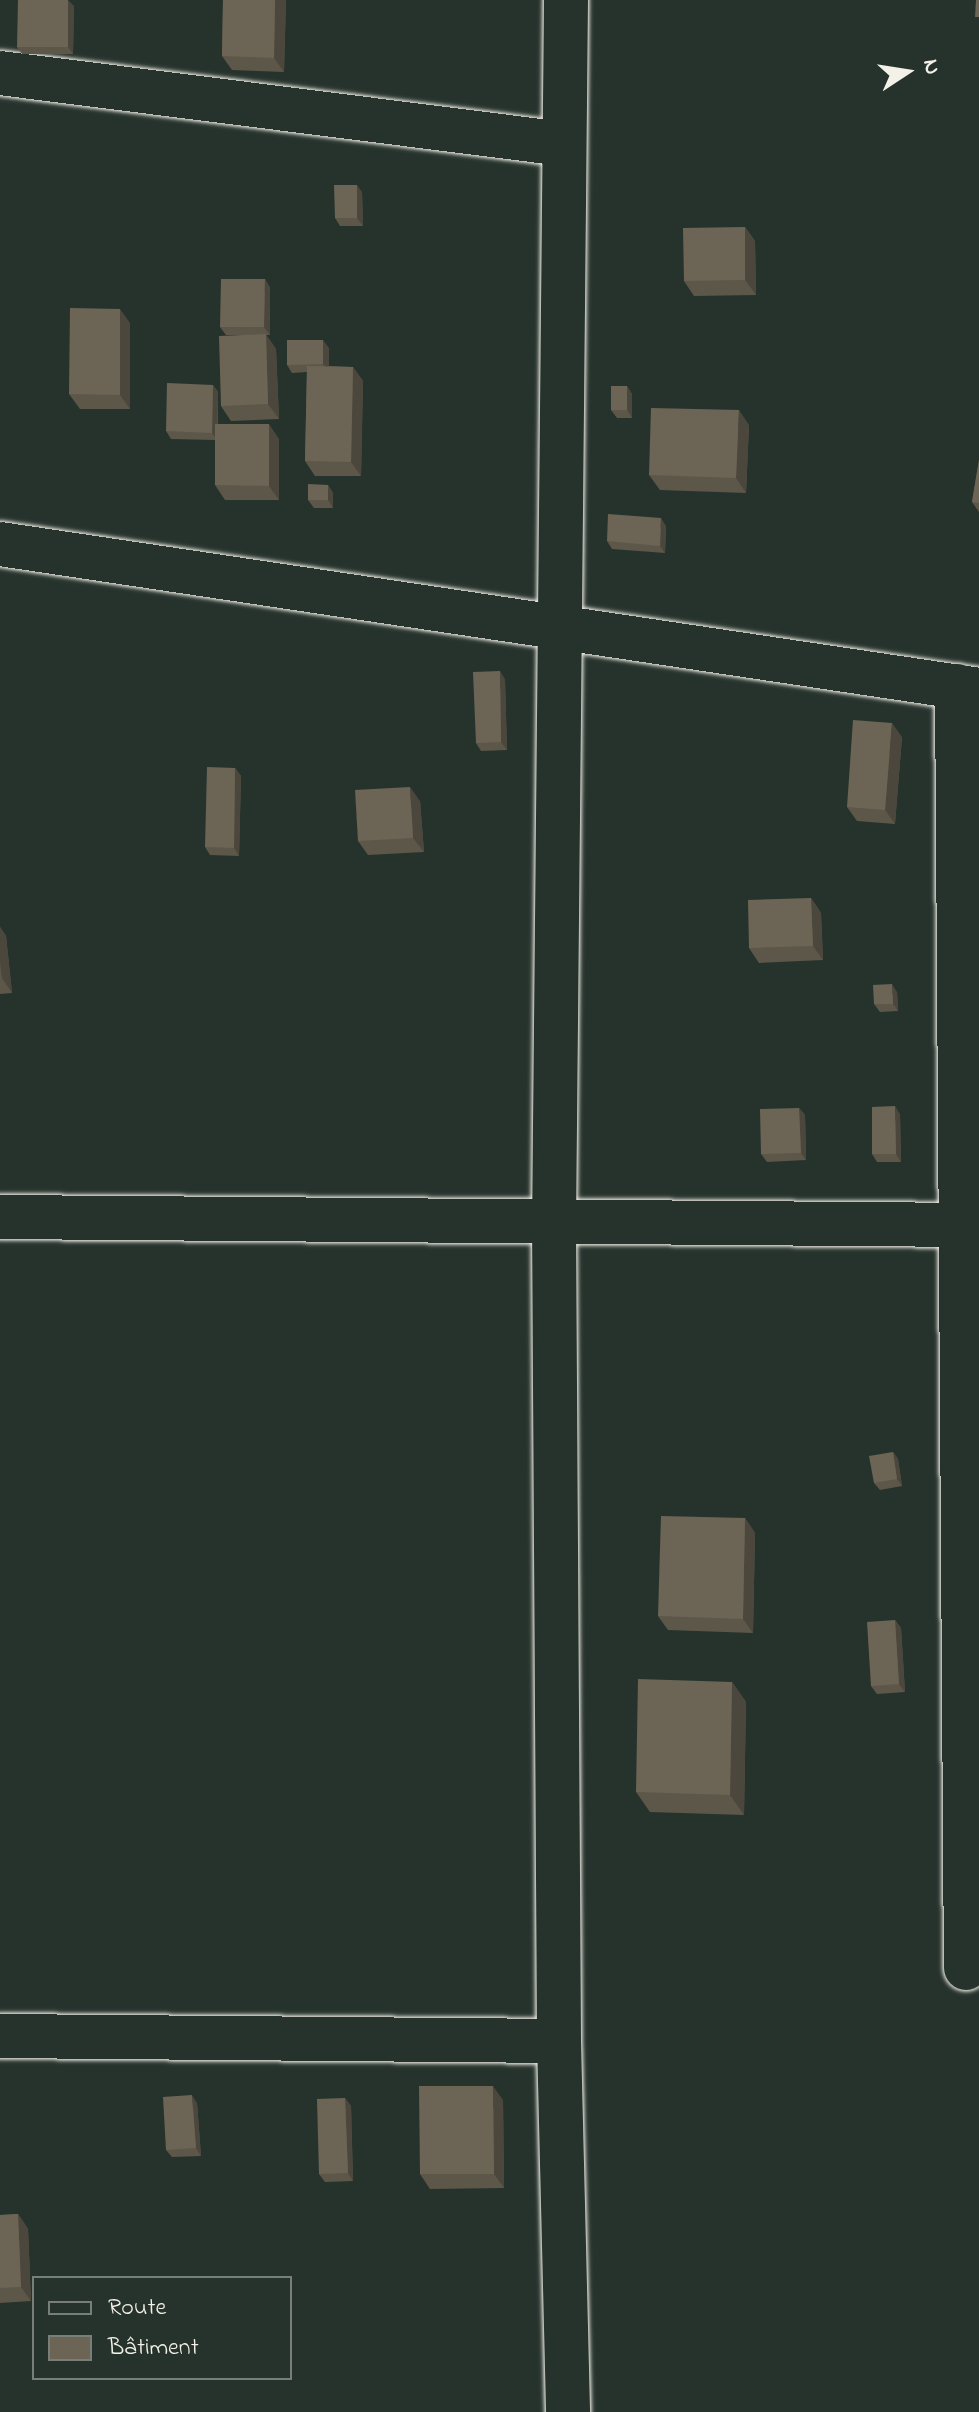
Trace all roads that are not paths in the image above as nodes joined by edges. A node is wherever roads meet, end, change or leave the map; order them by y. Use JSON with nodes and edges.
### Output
{"nodes":[{"id":1,"x":566,"y":0,"type":"edge"},
{"id":2,"x":0,"y":73,"type":"edge"},
{"id":3,"x":564,"y":144,"type":"junction"},
{"id":4,"x":0,"y":544,"type":"edge"},
{"id":5,"x":560,"y":626,"type":"junction"},
{"id":6,"x":968,"y":688,"type":"edge"},
{"id":7,"x":0,"y":1217,"type":"edge"},
{"id":8,"x":554,"y":1221,"type":"junction"},
{"id":9,"x":970,"y":1224,"type":"edge"},
{"id":10,"x":966,"y":1968,"type":"dead end"},
{"id":11,"x":0,"y":2036,"type":"edge"},
{"id":12,"x":559,"y":2041,"type":"junction"},
{"id":13,"x":568,"y":2412,"type":"edge"}],
"edges":[{"from":1,"to":3,"type":"street"},
{"from":2,"to":3,"type":"street"},
{"from":3,"to":5,"type":"street"},
{"from":4,"to":5,"type":"street"},
{"from":5,"to":6,"type":"street"},
{"from":5,"to":8,"type":"street"},
{"from":6,"to":9,"type":"street"},
{"from":7,"to":8,"type":"street"},
{"from":8,"to":9,"type":"street"},
{"from":8,"to":12,"type":"street"},
{"from":9,"to":10,"type":"street"},
{"from":11,"to":12,"type":"street"},
{"from":12,"to":13,"type":"street"}]}
